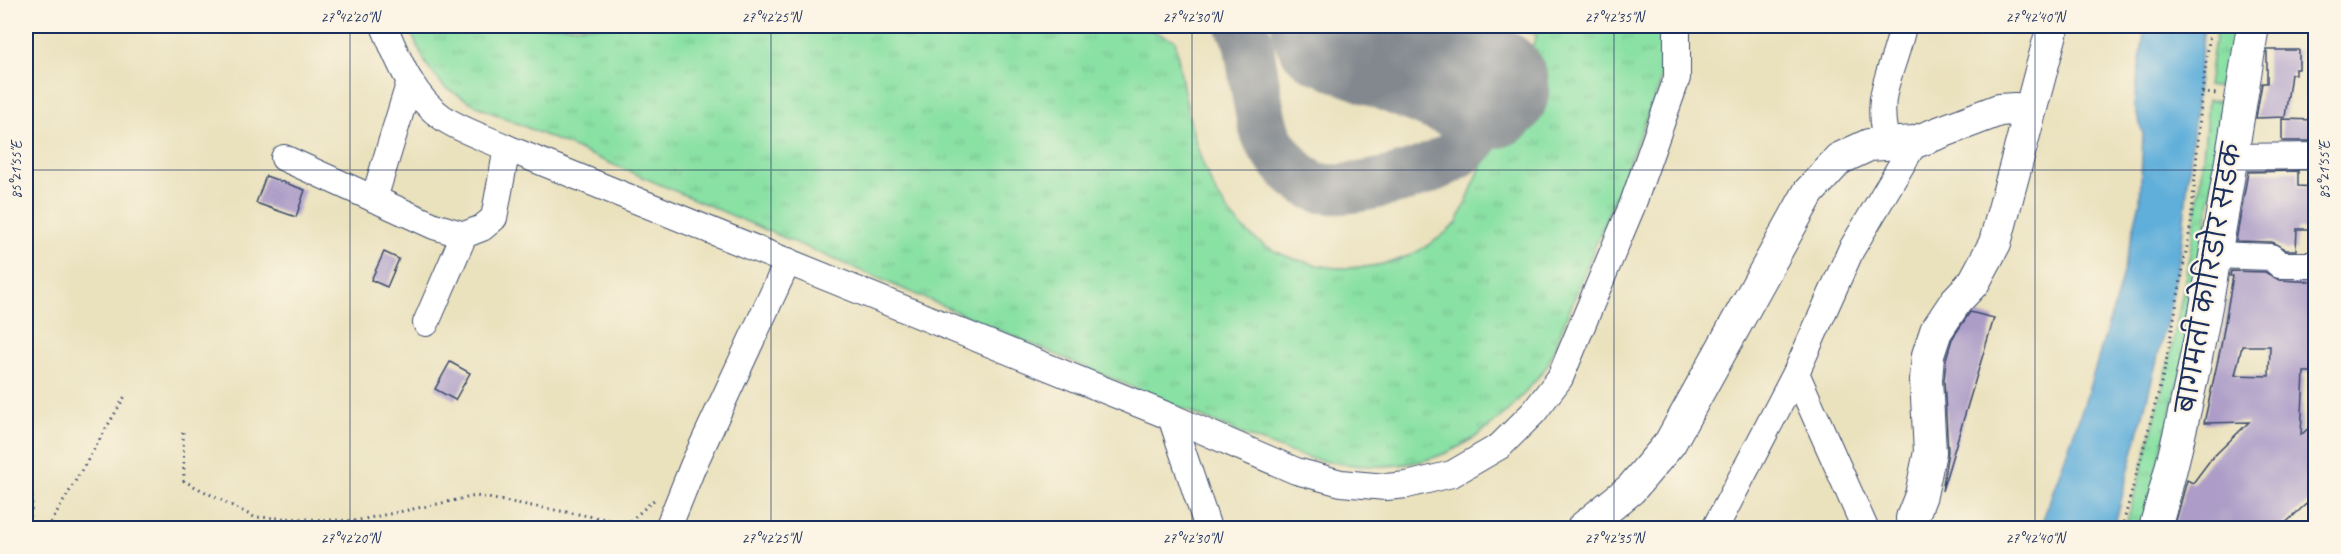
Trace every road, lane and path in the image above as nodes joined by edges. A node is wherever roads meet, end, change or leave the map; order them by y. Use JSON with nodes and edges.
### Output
{"nodes":[{"id":1,"x":384,"y":26,"type":"edge"},
{"id":2,"x":1677,"y":26,"type":"edge"},
{"id":3,"x":1903,"y":26,"type":"edge"},
{"id":4,"x":2053,"y":26,"type":"edge"},
{"id":5,"x":2211,"y":26,"type":"edge"},
{"id":6,"x":2253,"y":26,"type":"edge"},
{"id":7,"x":410,"y":81,"type":"junction"},
{"id":8,"x":2027,"y":122,"type":"junction"},
{"id":9,"x":1901,"y":143,"type":"junction"},
{"id":10,"x":507,"y":148,"type":"junction"},
{"id":11,"x":2316,"y":156,"type":"edge"},
{"id":12,"x":2231,"y":157,"type":"junction"},
{"id":13,"x":284,"y":158,"type":"dead end"},
{"id":14,"x":374,"y":199,"type":"junction"},
{"id":15,"x":464,"y":235,"type":"junction"},
{"id":16,"x":2216,"y":255,"type":"junction"},
{"id":17,"x":788,"y":261,"type":"junction"},
{"id":18,"x":2316,"y":266,"type":"edge"},
{"id":19,"x":426,"y":322,"type":"dead end"},
{"id":20,"x":1796,"y":373,"type":"junction"},
{"id":21,"x":125,"y":396,"type":"dead end"},
{"id":22,"x":1171,"y":417,"type":"junction"},
{"id":23,"x":26,"y":427,"type":"edge"},
{"id":24,"x":183,"y":432,"type":"dead end"},
{"id":25,"x":26,"y":442,"type":"edge"},
{"id":26,"x":26,"y":480,"type":"edge"},
{"id":27,"x":661,"y":494,"type":"dead end"},
{"id":28,"x":355,"y":521,"type":"junction"},
{"id":29,"x":26,"y":528,"type":"edge"},
{"id":30,"x":48,"y":528,"type":"edge"},
{"id":31,"x":346,"y":528,"type":"edge"},
{"id":32,"x":354,"y":528,"type":"edge"},
{"id":33,"x":668,"y":528,"type":"edge"},
{"id":34,"x":1208,"y":528,"type":"edge"},
{"id":35,"x":1583,"y":528,"type":"edge"},
{"id":36,"x":1715,"y":528,"type":"edge"},
{"id":37,"x":1865,"y":528,"type":"edge"},
{"id":38,"x":1912,"y":528,"type":"edge"},
{"id":39,"x":2122,"y":528,"type":"edge"},
{"id":40,"x":2155,"y":528,"type":"edge"}],
"edges":[{"from":1,"to":7,"type":"lane"},
{"from":2,"to":22,"type":"lane"},
{"from":3,"to":9,"type":"lane"},
{"from":4,"to":8,"type":"main road"},
{"from":5,"to":39,"type":"path"},
{"from":6,"to":12,"type":"main road","name":"बागमती कोरिडोर सडक"},
{"from":7,"to":10,"type":"lane"},
{"from":7,"to":14,"type":"lane"},
{"from":8,"to":9,"type":"main road"},
{"from":8,"to":38,"type":"main road"},
{"from":9,"to":20,"type":"lane"},
{"from":9,"to":35,"type":"main road"},
{"from":10,"to":15,"type":"lane"},
{"from":10,"to":17,"type":"lane"},
{"from":11,"to":12,"type":"lane"},
{"from":12,"to":16,"type":"main road","name":"बागमती कोरिडोर सडक"},
{"from":13,"to":14,"type":"lane"},
{"from":14,"to":15,"type":"lane"},
{"from":15,"to":19,"type":"lane"},
{"from":16,"to":18,"type":"lane"},
{"from":16,"to":40,"type":"main road","name":"बागमती कोरिडोर सडक"},
{"from":17,"to":22,"type":"lane"},
{"from":17,"to":33,"type":"lane"},
{"from":20,"to":36,"type":"lane"},
{"from":20,"to":37,"type":"lane"},
{"from":21,"to":30,"type":"path"},
{"from":22,"to":34,"type":"lane"},
{"from":23,"to":25,"type":"path"},
{"from":24,"to":28,"type":"path"},
{"from":26,"to":29,"type":"path"},
{"from":27,"to":28,"type":"path"},
{"from":28,"to":31,"type":"path"},
{"from":28,"to":32,"type":"path"}]}
